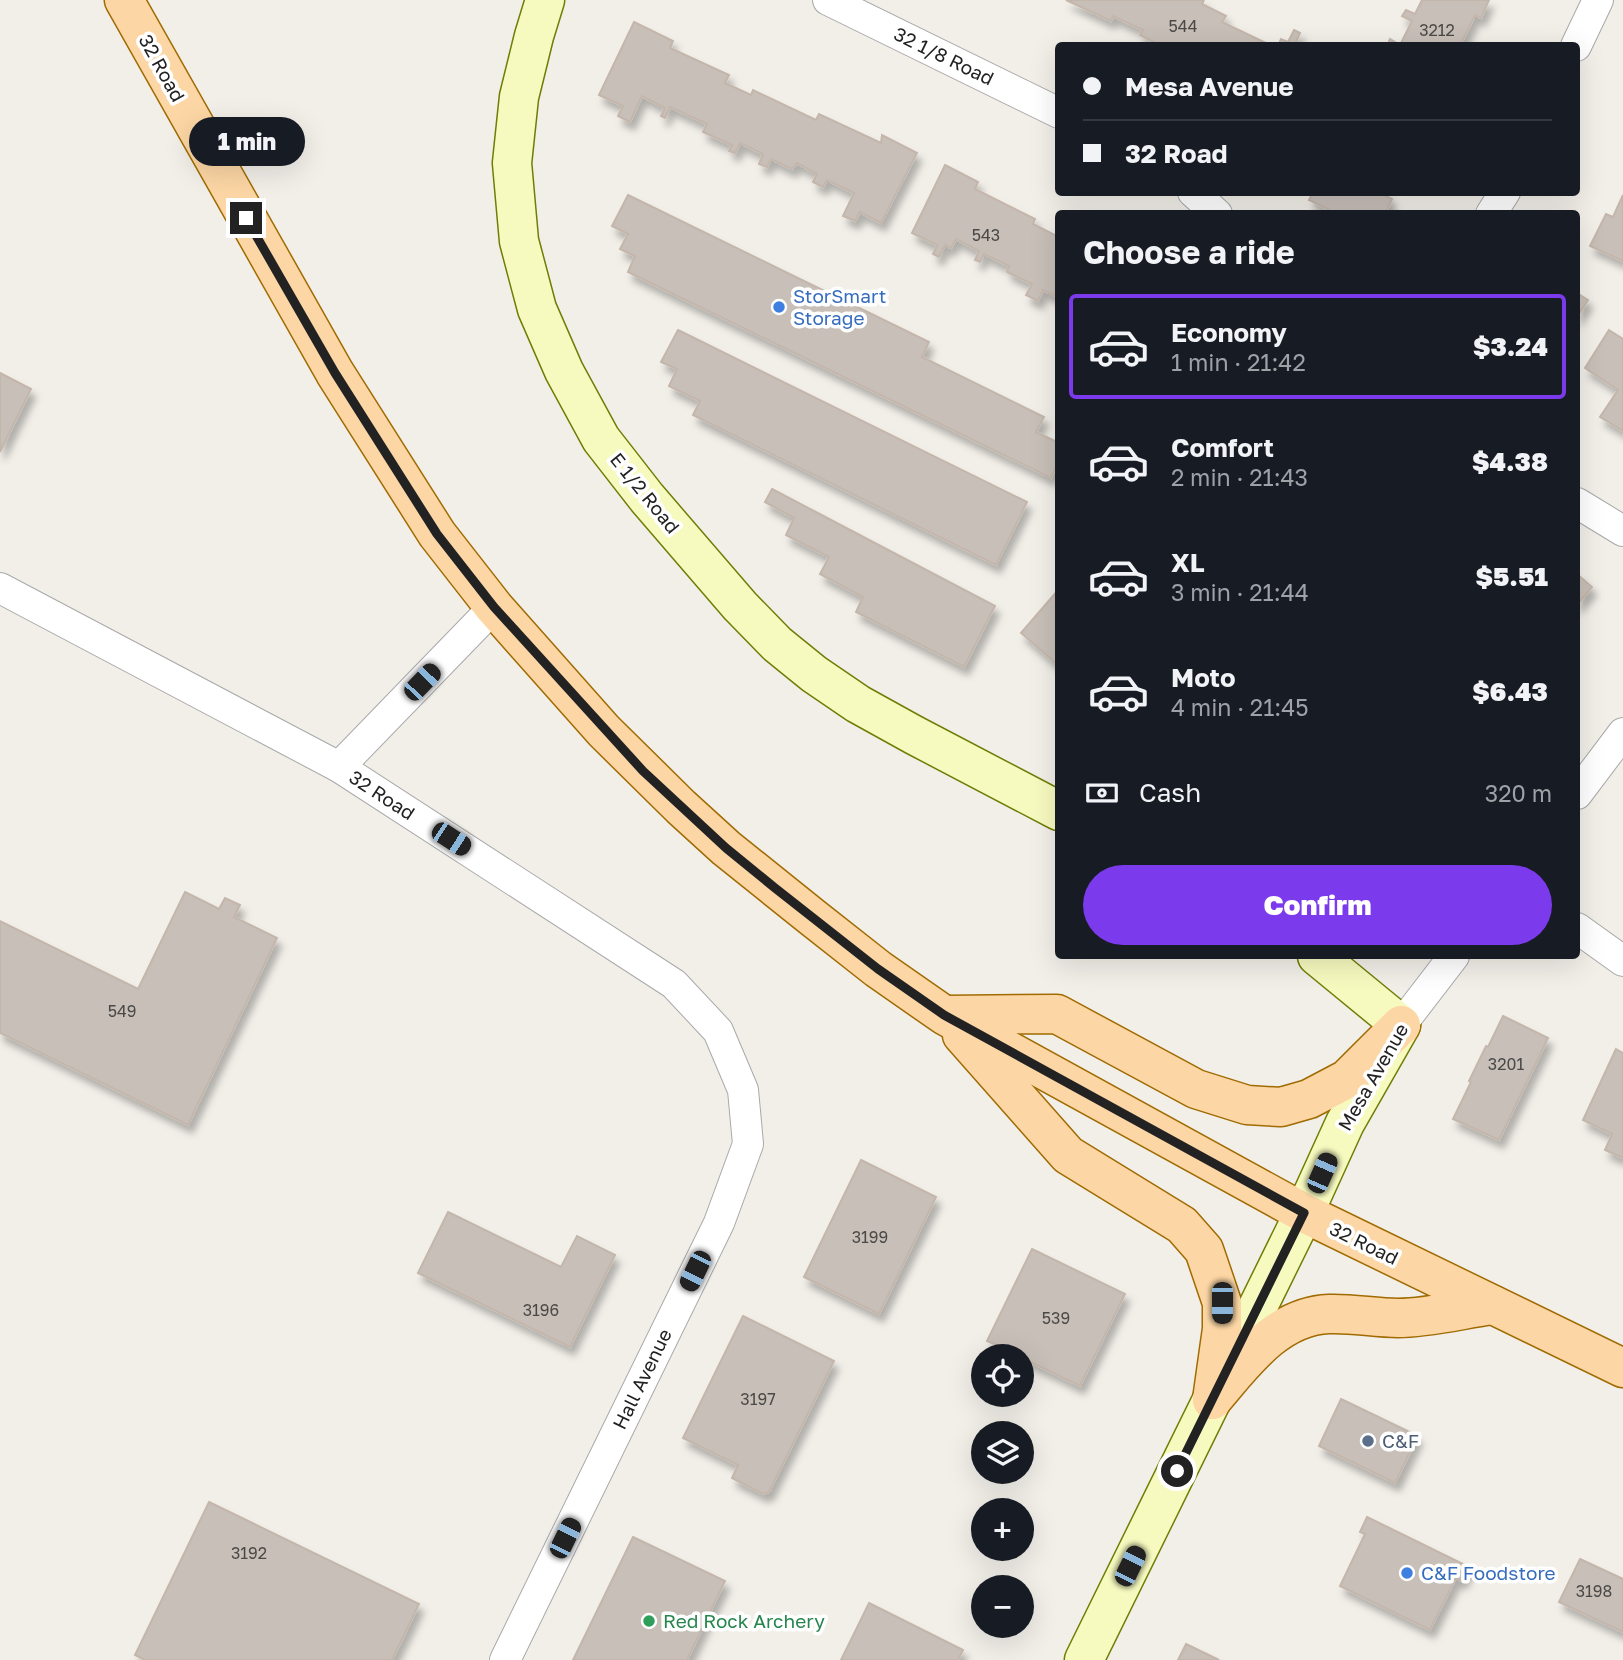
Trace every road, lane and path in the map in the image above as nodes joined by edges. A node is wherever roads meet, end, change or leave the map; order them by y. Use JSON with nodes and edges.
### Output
{"nodes":[{"id":1,"x":124,"y":0,"type":"edge"},
{"id":2,"x":545,"y":0,"type":"edge"},
{"id":3,"x":828,"y":0,"type":"edge"},
{"id":4,"x":1598,"y":0,"type":"edge"},
{"id":5,"x":1578,"y":42,"type":"edge"},
{"id":6,"x":1055,"y":111,"type":"edge"},
{"id":7,"x":1197,"y":196,"type":"edge"},
{"id":8,"x":1213,"y":210,"type":"edge"},
{"id":9,"x":1580,"y":505,"type":"edge"},
{"id":10,"x":1623,"y":531,"type":"edge"},
{"id":11,"x":0,"y":588,"type":"edge"},
{"id":12,"x":494,"y":607,"type":"junction"},
{"id":13,"x":1623,"y":733,"type":"edge"},
{"id":14,"x":339,"y":767,"type":"junction"},
{"id":15,"x":1580,"y":790,"type":"edge"},
{"id":16,"x":1055,"y":809,"type":"edge"},
{"id":17,"x":1580,"y":930,"type":"edge"},
{"id":18,"x":1321,"y":959,"type":"edge"},
{"id":19,"x":1452,"y":959,"type":"edge"},
{"id":20,"x":1623,"y":961,"type":"edge"},
{"id":21,"x":944,"y":1015,"type":"junction"},
{"id":22,"x":1401,"y":1025,"type":"junction"},
{"id":23,"x":743,"y":1090,"type":"joint"},
{"id":24,"x":1304,"y":1213,"type":"junction"},
{"id":25,"x":1493,"y":1305,"type":"junction"},
{"id":26,"x":1623,"y":1368,"type":"edge"},
{"id":27,"x":1212,"y":1400,"type":"junction"},
{"id":28,"x":505,"y":1660,"type":"edge"},
{"id":29,"x":1084,"y":1660,"type":"edge"}],
"edges":[{"from":1,"to":12,"type":"main road","name":"32 Road"},
{"from":2,"to":16,"type":"street","name":"E 1/2 Road"},
{"from":3,"to":6,"type":"street","name":"32 1/8 Road"},
{"from":4,"to":5,"type":"street"},
{"from":7,"to":8,"type":"street"},
{"from":9,"to":10,"type":"street"},
{"from":11,"to":14,"type":"street","name":"32 Road"},
{"from":12,"to":14,"type":"street"},
{"from":12,"to":21,"type":"main road","name":"32 Road"},
{"from":13,"to":15,"type":"street"},
{"from":14,"to":23,"type":"street","name":"32 Road"},
{"from":17,"to":20,"type":"street"},
{"from":18,"to":22,"type":"street"},
{"from":19,"to":22,"type":"street","name":"Mesa Avenue"},
{"from":21,"to":22,"type":"main road"},
{"from":21,"to":24,"type":"main road","name":"32 Road"},
{"from":21,"to":27,"type":"main road"},
{"from":22,"to":24,"type":"street","name":"Mesa Avenue"},
{"from":23,"to":28,"type":"street","name":"Hall Avenue"},
{"from":24,"to":25,"type":"main road","name":"32 Road"},
{"from":24,"to":27,"type":"street","name":"Mesa Avenue"},
{"from":25,"to":26,"type":"main road","name":"32 Road"},
{"from":25,"to":27,"type":"main road"},
{"from":27,"to":29,"type":"street","name":"Mesa Avenue"}]}
